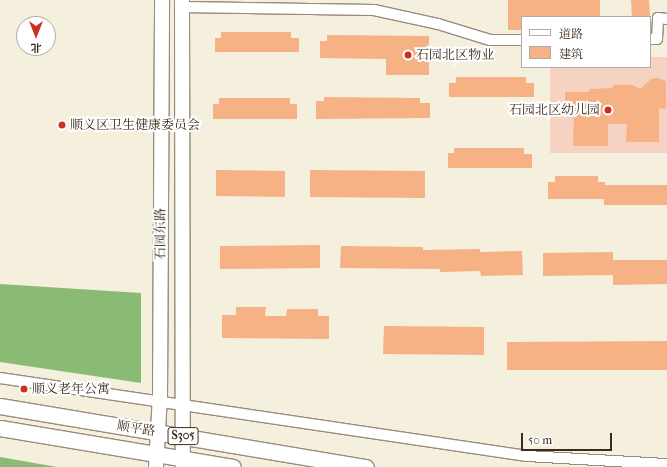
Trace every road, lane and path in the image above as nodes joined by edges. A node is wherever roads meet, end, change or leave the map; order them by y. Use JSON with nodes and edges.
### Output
{"nodes":[{"id":1,"x":162,"y":0,"type":"edge"},
{"id":2,"x":182,"y":3,"type":"edge"},
{"id":3,"x":667,"y":19,"type":"edge"},
{"id":4,"x":651,"y":39,"type":"edge"},
{"id":5,"x":521,"y":40,"type":"edge"},
{"id":6,"x":0,"y":378,"type":"edge"},
{"id":7,"x":160,"y":401,"type":"junction"},
{"id":8,"x":183,"y":404,"type":"junction"},
{"id":9,"x":0,"y":406,"type":"edge"},
{"id":10,"x":0,"y":428,"type":"edge"},
{"id":11,"x":159,"y":432,"type":"junction"},
{"id":12,"x":184,"y":436,"type":"junction"},
{"id":13,"x":157,"y":461,"type":"edge"},
{"id":14,"x":183,"y":463,"type":"edge"},
{"id":15,"x":667,"y":464,"type":"edge"},
{"id":16,"x":233,"y":467,"type":"edge"},
{"id":17,"x":366,"y":467,"type":"edge"}],
"edges":[{"from":1,"to":7,"type":"main road","name":"石园东路"},
{"from":2,"to":5,"type":"street"},
{"from":2,"to":8,"type":"main road","name":"石园东路"},
{"from":3,"to":4,"type":"street"},
{"from":6,"to":7,"type":"street"},
{"from":7,"to":8,"type":"street"},
{"from":7,"to":11,"type":"main road","name":"石园东路"},
{"from":8,"to":12,"type":"main road","name":"石园东路"},
{"from":8,"to":15,"type":"street"},
{"from":9,"to":11,"type":"main road","name":"顺平路","number":"S305"},
{"from":10,"to":13,"type":"main road","name":"顺平路","number":"S305"},
{"from":11,"to":12,"type":"main road","name":"顺平路","number":"S305"},
{"from":11,"to":13,"type":"main road","name":"石园东路"},
{"from":12,"to":14,"type":"main road","name":"石园东路"},
{"from":12,"to":17,"type":"main road","name":"顺平路","number":"S305"},
{"from":13,"to":14,"type":"main road","name":"顺平路","number":"S305"},
{"from":14,"to":16,"type":"main road","name":"顺平路","number":"S305"}]}
